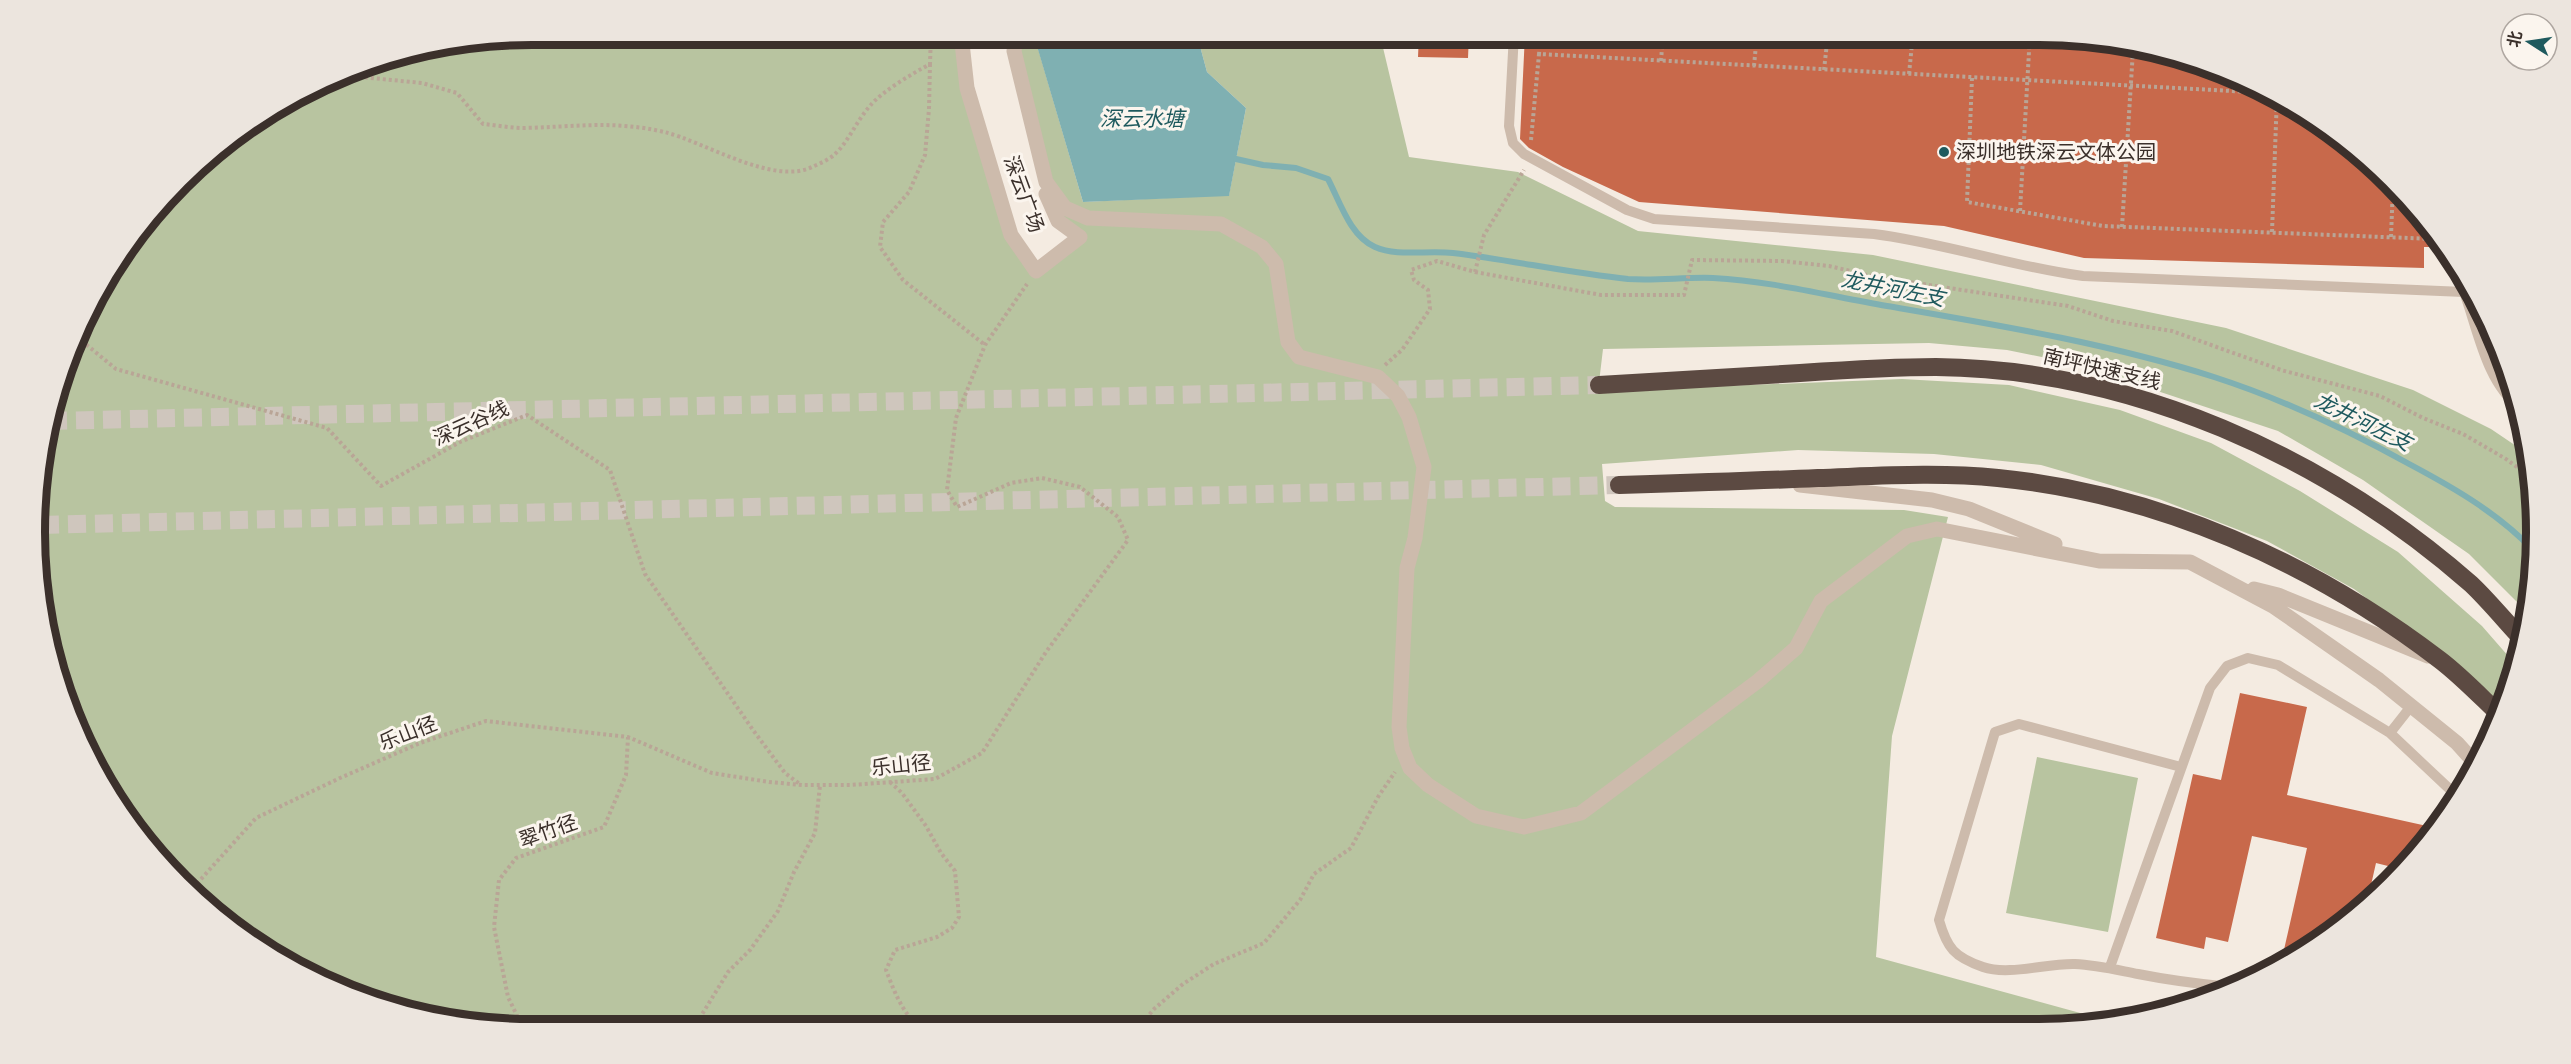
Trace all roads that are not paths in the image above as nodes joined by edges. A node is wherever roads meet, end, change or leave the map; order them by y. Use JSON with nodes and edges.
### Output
{"nodes":[{"id":1,"x":962,"y":45,"type":"edge"},
{"id":2,"x":1010,"y":45,"type":"edge"},
{"id":3,"x":1014,"y":45,"type":"edge"},
{"id":4,"x":1513,"y":45,"type":"edge"},
{"id":5,"x":2461,"y":290,"type":"edge"},
{"id":6,"x":2478,"y":322,"type":"edge"},
{"id":7,"x":1599,"y":385,"type":"tunnel mouth"},
{"id":8,"x":2505,"y":393,"type":"edge"},
{"id":9,"x":1755,"y":481,"type":"junction"},
{"id":10,"x":1619,"y":485,"type":"tunnel mouth"},
{"id":11,"x":2099,"y":561,"type":"junction"},
{"id":12,"x":2237,"y":585,"type":"junction"},
{"id":13,"x":2516,"y":632,"type":"edge"},
{"id":14,"x":2441,"y":661,"type":"junction"},
{"id":15,"x":2412,"y":705,"type":"junction"},
{"id":16,"x":2493,"y":708,"type":"edge"},
{"id":17,"x":2391,"y":733,"type":"junction"},
{"id":18,"x":2470,"y":758,"type":"edge"},
{"id":19,"x":2181,"y":767,"type":"junction"},
{"id":20,"x":2452,"y":791,"type":"edge"},
{"id":21,"x":2110,"y":967,"type":"junction"},
{"id":22,"x":2217,"y":985,"type":"edge"}],
"edges":[{"from":1,"to":2,"type":"street","name":"深云广场"},
{"from":3,"to":11,"type":"street"},
{"from":4,"to":5,"type":"lane"},
{"from":6,"to":8,"type":"lane"},
{"from":7,"to":13,"type":"highway","name":"南坪快速支线"},
{"from":9,"to":10,"type":"highway"},
{"from":9,"to":11,"type":"street"},
{"from":9,"to":14,"type":"highway"},
{"from":11,"to":12,"type":"street"},
{"from":12,"to":14,"type":"street"},
{"from":12,"to":15,"type":"street"},
{"from":14,"to":16,"type":"highway"},
{"from":15,"to":17,"type":"lane"},
{"from":15,"to":18,"type":"street"},
{"from":17,"to":19,"type":"lane"},
{"from":17,"to":20,"type":"lane"},
{"from":19,"to":21,"type":"lane"},
{"from":19,"to":21,"type":"lane"},
{"from":21,"to":22,"type":"lane"}]}
